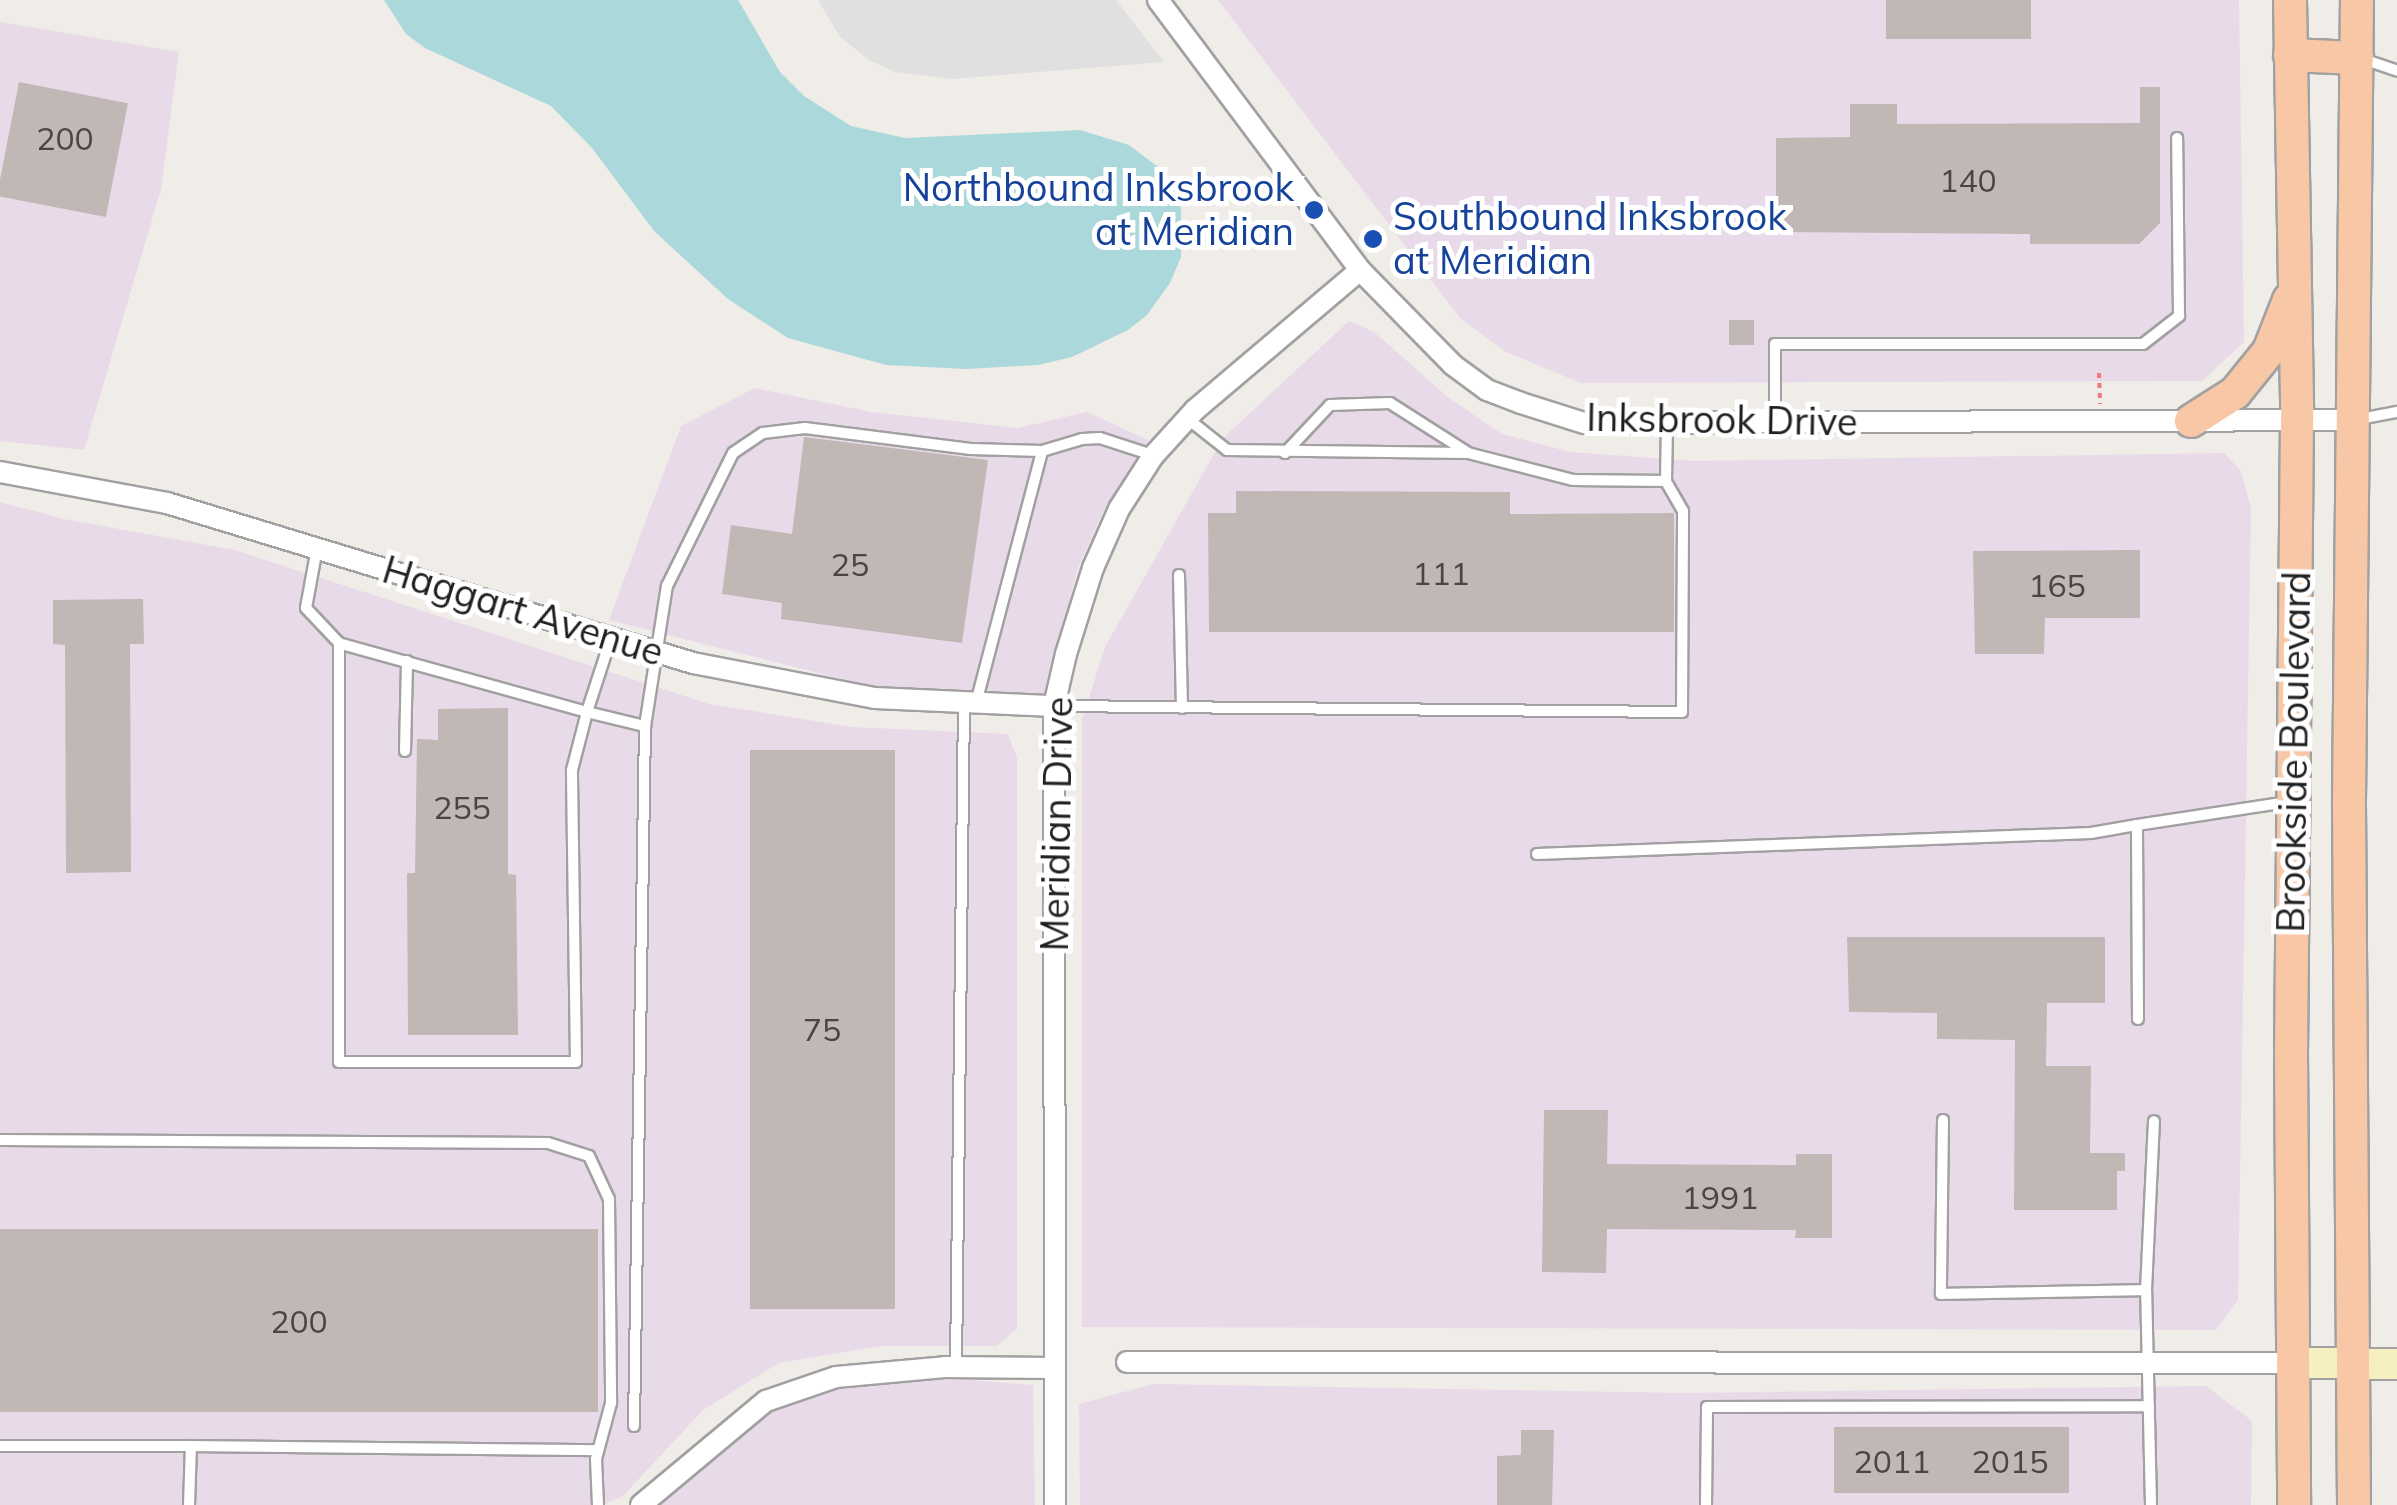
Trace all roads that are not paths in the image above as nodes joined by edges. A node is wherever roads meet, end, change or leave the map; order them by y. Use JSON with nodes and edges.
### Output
{"nodes":[{"id":1,"x":1158,"y":0,"type":"edge"},
{"id":2,"x":2290,"y":0,"type":"edge"},
{"id":3,"x":2357,"y":0,"type":"edge"},
{"id":4,"x":2290,"y":55,"type":"junction"},
{"id":5,"x":2357,"y":58,"type":"junction"},
{"id":6,"x":2397,"y":70,"type":"edge"},
{"id":7,"x":2177,"y":138,"type":"dead end"},
{"id":8,"x":1360,"y":270,"type":"junction"},
{"id":9,"x":2297,"y":282,"type":"junction"},
{"id":10,"x":2397,"y":412,"type":"edge"},
{"id":11,"x":1187,"y":418,"type":"junction"},
{"id":12,"x":2297,"y":418,"type":"junction"},
{"id":13,"x":2354,"y":420,"type":"junction"},
{"id":14,"x":2191,"y":421,"type":"junction"},
{"id":15,"x":1775,"y":422,"type":"junction"},
{"id":16,"x":1667,"y":423,"type":"junction"},
{"id":17,"x":1042,"y":451,"type":"junction"},
{"id":18,"x":1468,"y":452,"type":"junction"},
{"id":19,"x":1286,"y":453,"type":"junction"},
{"id":20,"x":1153,"y":456,"type":"junction"},
{"id":21,"x":0,"y":472,"type":"edge"},
{"id":22,"x":1666,"y":481,"type":"junction"},
{"id":23,"x":317,"y":548,"type":"junction"},
{"id":24,"x":1179,"y":575,"type":"dead end"},
{"id":25,"x":611,"y":638,"type":"junction"},
{"id":26,"x":339,"y":643,"type":"junction"},
{"id":27,"x":655,"y":651,"type":"junction"},
{"id":28,"x":407,"y":661,"type":"junction"},
{"id":29,"x":970,"y":702,"type":"junction"},
{"id":30,"x":1054,"y":706,"type":"junction"},
{"id":31,"x":1182,"y":708,"type":"junction"},
{"id":32,"x":587,"y":712,"type":"junction"},
{"id":33,"x":645,"y":726,"type":"junction"},
{"id":34,"x":406,"y":751,"type":"dead end"},
{"id":35,"x":2294,"y":801,"type":"junction"},
{"id":36,"x":2349,"y":801,"type":"junction"},
{"id":37,"x":2137,"y":825,"type":"junction"},
{"id":38,"x":1537,"y":854,"type":"dead end"},
{"id":39,"x":2138,"y":1019,"type":"dead end"},
{"id":40,"x":1944,"y":1120,"type":"dead end"},
{"id":41,"x":2154,"y":1121,"type":"dead end"},
{"id":42,"x":0,"y":1140,"type":"edge"},
{"id":43,"x":2146,"y":1290,"type":"junction"},
{"id":44,"x":1127,"y":1362,"type":"dead end"},
{"id":45,"x":2148,"y":1362,"type":"junction"},
{"id":46,"x":2294,"y":1363,"type":"junction"},
{"id":47,"x":2355,"y":1363,"type":"junction"},
{"id":48,"x":2397,"y":1364,"type":"edge"},
{"id":49,"x":956,"y":1367,"type":"junction"},
{"id":50,"x":1052,"y":1368,"type":"junction"},
{"id":51,"x":2148,"y":1406,"type":"junction"},
{"id":52,"x":634,"y":1426,"type":"dead end"},
{"id":53,"x":0,"y":1446,"type":"edge"},
{"id":54,"x":191,"y":1446,"type":"junction"},
{"id":55,"x":598,"y":1450,"type":"junction"},
{"id":56,"x":1055,"y":1498,"type":"edge"},
{"id":57,"x":189,"y":1505,"type":"edge"},
{"id":58,"x":598,"y":1505,"type":"edge"},
{"id":59,"x":641,"y":1505,"type":"edge"},
{"id":60,"x":1706,"y":1505,"type":"edge"},
{"id":61,"x":2151,"y":1505,"type":"edge"},
{"id":62,"x":2294,"y":1505,"type":"edge"},
{"id":63,"x":2354,"y":1505,"type":"edge"}],
"edges":[{"from":1,"to":8,"type":"street","name":"Inksbrook Drive"},
{"from":2,"to":4,"type":"main road","name":"Brookside Boulevard"},
{"from":3,"to":5,"type":"main road","name":"Brookside Boulevard"},
{"from":4,"to":5,"type":"main road"},
{"from":4,"to":9,"type":"main road","name":"Brookside Boulevard"},
{"from":5,"to":6,"type":"lane"},
{"from":5,"to":13,"type":"main road","name":"Brookside Boulevard"},
{"from":7,"to":15,"type":"lane"},
{"from":8,"to":11,"type":"street","name":"Meridian Drive"},
{"from":8,"to":16,"type":"street","name":"Inksbrook Drive"},
{"from":9,"to":12,"type":"main road","name":"Brookside Boulevard"},
{"from":9,"to":14,"type":"main road"},
{"from":10,"to":13,"type":"lane"},
{"from":11,"to":19,"type":"lane"},
{"from":11,"to":20,"type":"street","name":"Meridian Drive"},
{"from":12,"to":13,"type":"street","name":"Inksbrook Drive"},
{"from":12,"to":14,"type":"street","name":"Inksbrook Drive"},
{"from":12,"to":35,"type":"main road","name":"Brookside Boulevard"},
{"from":13,"to":36,"type":"main road","name":"Brookside Boulevard"},
{"from":14,"to":15,"type":"street","name":"Inksbrook Drive"},
{"from":15,"to":16,"type":"street","name":"Inksbrook Drive"},
{"from":16,"to":22,"type":"lane"},
{"from":17,"to":20,"type":"lane"},
{"from":17,"to":27,"type":"lane"},
{"from":17,"to":29,"type":"lane"},
{"from":18,"to":19,"type":"lane"},
{"from":18,"to":19,"type":"lane"},
{"from":18,"to":22,"type":"lane"},
{"from":20,"to":30,"type":"street","name":"Meridian Drive"},
{"from":21,"to":23,"type":"street","name":"Haggart Avenue"},
{"from":22,"to":31,"type":"lane"},
{"from":23,"to":25,"type":"street","name":"Haggart Avenue"},
{"from":23,"to":26,"type":"lane"},
{"from":24,"to":31,"type":"lane"},
{"from":25,"to":27,"type":"street","name":"Haggart Avenue"},
{"from":25,"to":32,"type":"lane"},
{"from":26,"to":28,"type":"lane"},
{"from":26,"to":32,"type":"lane"},
{"from":27,"to":29,"type":"street","name":"Haggart Avenue"},
{"from":27,"to":33,"type":"lane"},
{"from":28,"to":32,"type":"lane"},
{"from":28,"to":34,"type":"lane"},
{"from":29,"to":30,"type":"street","name":"Haggart Avenue"},
{"from":29,"to":49,"type":"lane"},
{"from":30,"to":31,"type":"lane"},
{"from":30,"to":50,"type":"street","name":"Meridian Drive"},
{"from":32,"to":33,"type":"lane"},
{"from":33,"to":52,"type":"lane"},
{"from":35,"to":36,"type":"main road"},
{"from":35,"to":37,"type":"lane"},
{"from":35,"to":46,"type":"main road","name":"Brookside Boulevard"},
{"from":36,"to":47,"type":"main road","name":"Brookside Boulevard"},
{"from":37,"to":38,"type":"lane"},
{"from":37,"to":39,"type":"lane"},
{"from":40,"to":43,"type":"lane"},
{"from":41,"to":43,"type":"lane"},
{"from":42,"to":55,"type":"lane"},
{"from":43,"to":45,"type":"lane"},
{"from":44,"to":45,"type":"street"},
{"from":45,"to":46,"type":"street"},
{"from":45,"to":51,"type":"lane"},
{"from":46,"to":47,"type":"street"},
{"from":46,"to":62,"type":"main road","name":"Brookside Boulevard"},
{"from":47,"to":48,"type":"street"},
{"from":47,"to":63,"type":"main road","name":"Brookside Boulevard"},
{"from":49,"to":50,"type":"street"},
{"from":49,"to":59,"type":"street"},
{"from":50,"to":56,"type":"street","name":"Meridian Drive"},
{"from":51,"to":60,"type":"lane"},
{"from":51,"to":61,"type":"lane"},
{"from":53,"to":54,"type":"lane"},
{"from":54,"to":55,"type":"lane"},
{"from":54,"to":57,"type":"lane"},
{"from":55,"to":58,"type":"lane"}]}
